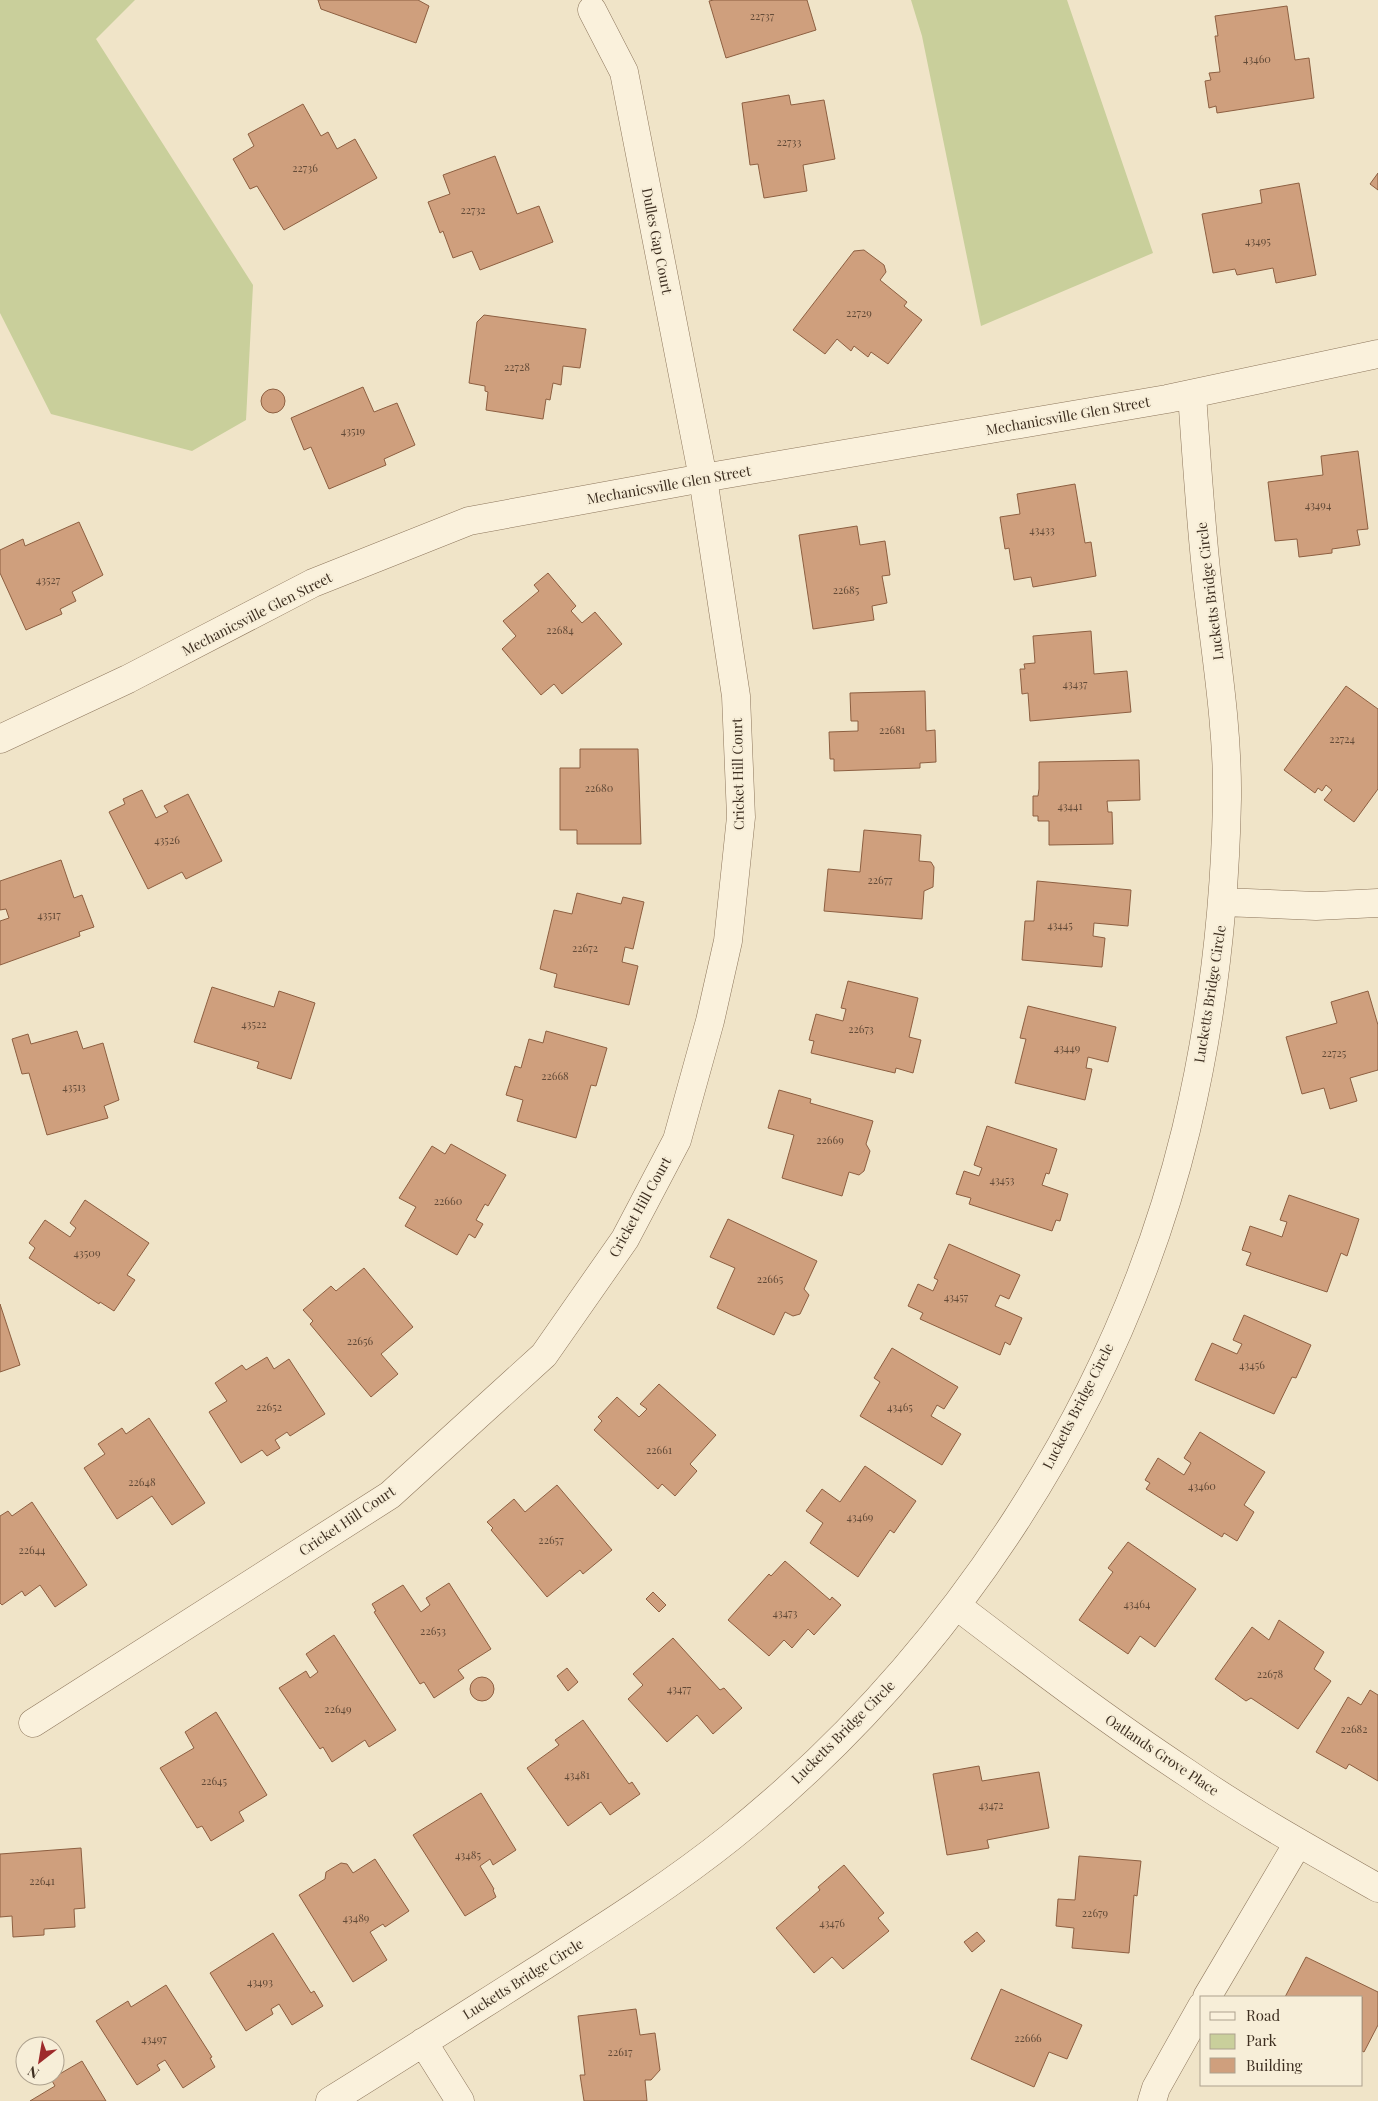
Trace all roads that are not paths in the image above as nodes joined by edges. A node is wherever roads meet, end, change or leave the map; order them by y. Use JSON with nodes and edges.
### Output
{"nodes":[{"id":1,"x":592,"y":10,"type":"dead end"},
{"id":2,"x":1378,"y":354,"type":"edge"},
{"id":3,"x":1192,"y":394,"type":"junction"},
{"id":4,"x":703,"y":478,"type":"junction"},
{"id":5,"x":0,"y":739,"type":"edge"},
{"id":6,"x":1223,"y":902,"type":"junction"},
{"id":7,"x":1378,"y":903,"type":"edge"},
{"id":8,"x":957,"y":1606,"type":"junction"},
{"id":9,"x":33,"y":1723,"type":"dead end"},
{"id":10,"x":1298,"y":1842,"type":"junction"},
{"id":11,"x":1378,"y":1888,"type":"edge"},
{"id":12,"x":1208,"y":1996,"type":"edge"},
{"id":13,"x":1200,"y":2010,"type":"edge"},
{"id":14,"x":423,"y":2042,"type":"junction"},
{"id":15,"x":330,"y":2101,"type":"edge"},
{"id":16,"x":460,"y":2101,"type":"edge"},
{"id":17,"x":1152,"y":2101,"type":"edge"}],
"edges":[{"from":1,"to":4,"type":"street","name":"Dulles Gap Court"},
{"from":2,"to":3,"type":"street","name":"Mechanicsville Glen Street"},
{"from":3,"to":4,"type":"street","name":"Mechanicsville Glen Street"},
{"from":3,"to":6,"type":"street","name":"Lucketts Bridge Circle"},
{"from":4,"to":5,"type":"street","name":"Mechanicsville Glen Street"},
{"from":4,"to":9,"type":"street","name":"Cricket Hill Court"},
{"from":6,"to":7,"type":"street"},
{"from":6,"to":8,"type":"street","name":"Lucketts Bridge Circle"},
{"from":8,"to":10,"type":"street","name":"Oatlands Grove Place"},
{"from":8,"to":14,"type":"street","name":"Lucketts Bridge Circle"},
{"from":10,"to":11,"type":"street","name":"Oatlands Grove Place"},
{"from":10,"to":12,"type":"street"},
{"from":13,"to":17,"type":"street"},
{"from":14,"to":15,"type":"street","name":"Lucketts Bridge Circle"},
{"from":14,"to":16,"type":"street"}]}
